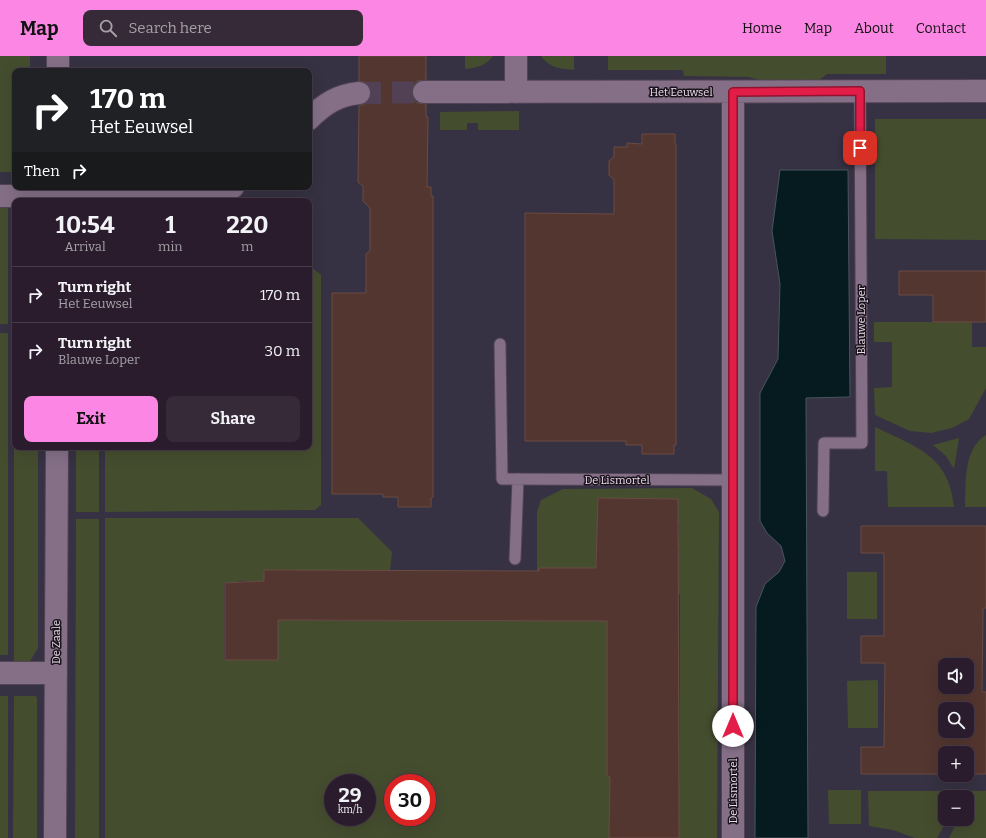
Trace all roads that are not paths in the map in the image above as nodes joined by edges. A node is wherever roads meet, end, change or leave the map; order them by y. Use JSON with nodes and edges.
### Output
{"nodes":[{"id":1,"x":58,"y":56,"type":"edge"},
{"id":2,"x":516,"y":56,"type":"edge"},
{"id":3,"x":58,"y":68,"type":"edge"},
{"id":4,"x":860,"y":91,"type":"junction"},
{"id":5,"x":986,"y":91,"type":"edge"},
{"id":6,"x":424,"y":92,"type":"tunnel mouth"},
{"id":7,"x":516,"y":92,"type":"junction"},
{"id":8,"x":733,"y":92,"type":"junction"},
{"id":9,"x":359,"y":93,"type":"tunnel mouth"},
{"id":10,"x":312,"y":116,"type":"edge"},
{"id":11,"x":225,"y":190,"type":"edge"},
{"id":12,"x":58,"y":195,"type":"edge"},
{"id":13,"x":0,"y":196,"type":"edge"},
{"id":14,"x":500,"y":344,"type":"dead end"},
{"id":15,"x":57,"y":450,"type":"edge"},
{"id":16,"x":518,"y":479,"type":"junction"},
{"id":17,"x":733,"y":480,"type":"junction"},
{"id":18,"x":823,"y":511,"type":"dead end"},
{"id":19,"x":515,"y":559,"type":"dead end"},
{"id":20,"x":0,"y":672,"type":"edge"},
{"id":21,"x":56,"y":672,"type":"junction"},
{"id":22,"x":55,"y":838,"type":"edge"},
{"id":23,"x":733,"y":838,"type":"edge"}],
"edges":[{"from":1,"to":3,"type":"street"},
{"from":2,"to":7,"type":"street"},
{"from":4,"to":5,"type":"street","name":"Het Eeuwsel"},
{"from":4,"to":8,"type":"street","name":"Het Eeuwsel"},
{"from":4,"to":18,"type":"lane","name":"Blauwe Loper"},
{"from":6,"to":7,"type":"street","name":"Het Eeuwsel"},
{"from":7,"to":8,"type":"street","name":"Het Eeuwsel"},
{"from":8,"to":17,"type":"street","name":"De Lismortel"},
{"from":9,"to":10,"type":"street"},
{"from":11,"to":12,"type":"street"},
{"from":12,"to":13,"type":"street"},
{"from":14,"to":16,"type":"lane","name":"De Lismortel"},
{"from":15,"to":21,"type":"street","name":"De Zaale"},
{"from":16,"to":17,"type":"lane","name":"De Lismortel"},
{"from":16,"to":19,"type":"lane"},
{"from":17,"to":23,"type":"street","name":"De Lismortel"},
{"from":20,"to":21,"type":"street"},
{"from":21,"to":22,"type":"street","name":"De Zaale"}]}
